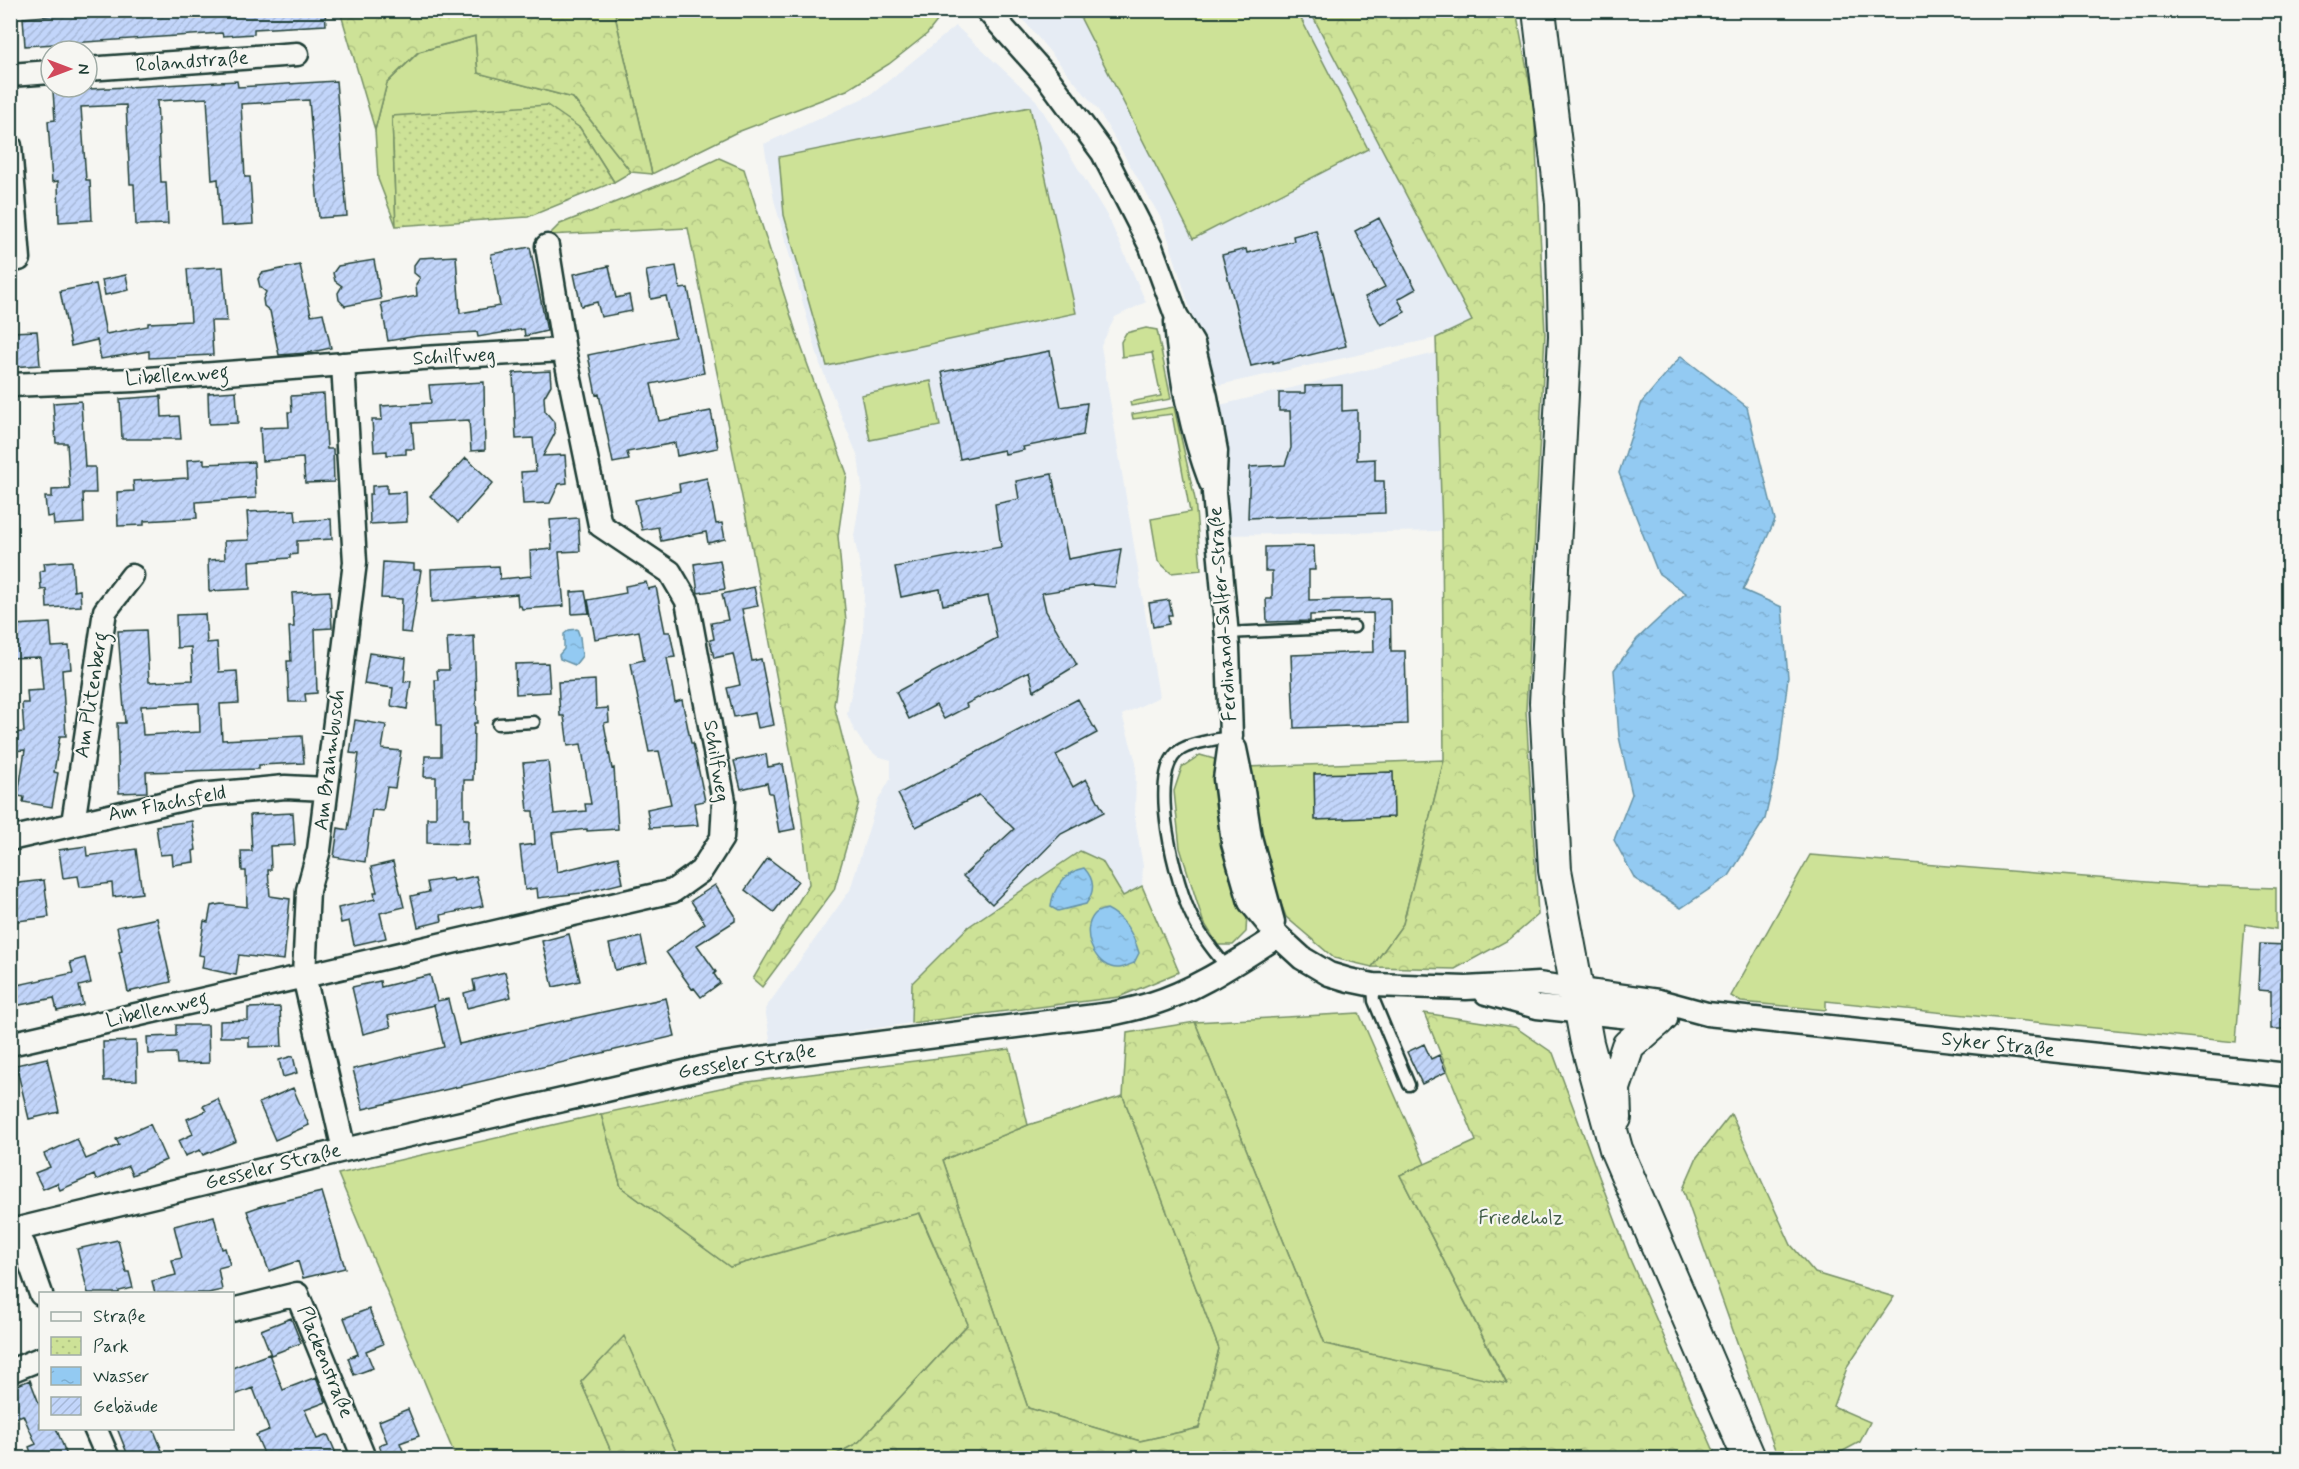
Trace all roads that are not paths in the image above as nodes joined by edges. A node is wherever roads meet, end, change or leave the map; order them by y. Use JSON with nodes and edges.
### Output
{"nodes":[{"id":1,"x":1539,"y":10,"type":"edge"},
{"id":2,"x":986,"y":13,"type":"edge"},
{"id":3,"x":297,"y":54,"type":"dead end"},
{"id":4,"x":99,"y":68,"type":"edge"},
{"id":5,"x":39,"y":73,"type":"edge"},
{"id":6,"x":10,"y":75,"type":"edge"},
{"id":7,"x":10,"y":146,"type":"edge"},
{"id":8,"x":547,"y":246,"type":"dead end"},
{"id":9,"x":15,"y":260,"type":"edge"},
{"id":10,"x":564,"y":350,"type":"junction"},
{"id":11,"x":343,"y":364,"type":"junction"},
{"id":12,"x":10,"y":385,"type":"edge"},
{"id":13,"x":132,"y":576,"type":"dead end"},
{"id":14,"x":1354,"y":627,"type":"dead end"},
{"id":15,"x":1227,"y":633,"type":"junction"},
{"id":16,"x":534,"y":722,"type":"dead end"},
{"id":17,"x":498,"y":724,"type":"dead end"},
{"id":18,"x":1231,"y":736,"type":"junction"},
{"id":19,"x":326,"y":789,"type":"junction"},
{"id":20,"x":73,"y":823,"type":"junction"},
{"id":21,"x":10,"y":838,"type":"edge"},
{"id":22,"x":1278,"y":936,"type":"junction"},
{"id":23,"x":1227,"y":968,"type":"junction"},
{"id":24,"x":304,"y":976,"type":"junction"},
{"id":25,"x":1373,"y":985,"type":"junction"},
{"id":26,"x":1578,"y":1001,"type":"junction"},
{"id":27,"x":1707,"y":1014,"type":"junction"},
{"id":28,"x":1658,"y":1020,"type":"junction"},
{"id":29,"x":10,"y":1044,"type":"edge"},
{"id":30,"x":2289,"y":1076,"type":"edge"},
{"id":31,"x":1409,"y":1084,"type":"dead end"},
{"id":32,"x":1616,"y":1149,"type":"junction"},
{"id":33,"x":344,"y":1150,"type":"junction"},
{"id":34,"x":13,"y":1230,"type":"edge"},
{"id":35,"x":41,"y":1292,"type":"edge"},
{"id":36,"x":234,"y":1310,"type":"edge"},
{"id":37,"x":39,"y":1359,"type":"edge"},
{"id":38,"x":10,"y":1371,"type":"edge"},
{"id":39,"x":96,"y":1430,"type":"edge"},
{"id":40,"x":108,"y":1458,"type":"edge"},
{"id":41,"x":364,"y":1458,"type":"edge"},
{"id":42,"x":1749,"y":1458,"type":"edge"}],
"edges":[{"from":1,"to":26,"type":"main road"},
{"from":2,"to":15,"type":"street","name":"Ferdinand-Salfer-Straße"},
{"from":3,"to":4,"type":"street","name":"Rolandstraße"},
{"from":5,"to":6,"type":"street"},
{"from":7,"to":9,"type":"street"},
{"from":8,"to":10,"type":"street","name":"Schilfweg"},
{"from":10,"to":11,"type":"street","name":"Schilfweg"},
{"from":10,"to":24,"type":"street","name":"Schilfweg"},
{"from":11,"to":12,"type":"street","name":"Libellenweg"},
{"from":11,"to":19,"type":"street","name":"Am Brahmbusch"},
{"from":13,"to":20,"type":"street","name":"Am Plitenberg"},
{"from":14,"to":15,"type":"lane"},
{"from":15,"to":18,"type":"street","name":"Ferdinand-Salfer-Straße"},
{"from":16,"to":17,"type":"lane"},
{"from":18,"to":22,"type":"street","name":"Ferdinand-Salfer-Straße"},
{"from":18,"to":23,"type":"lane"},
{"from":19,"to":20,"type":"street","name":"Am Flachsfeld"},
{"from":19,"to":24,"type":"street","name":"Am Brahmbusch"},
{"from":20,"to":21,"type":"street","name":"Am Flachsfeld"},
{"from":22,"to":23,"type":"street","name":"Gesseler Straße"},
{"from":22,"to":25,"type":"street"},
{"from":23,"to":33,"type":"street","name":"Gesseler Straße"},
{"from":24,"to":29,"type":"street","name":"Libellenweg"},
{"from":24,"to":33,"type":"street","name":"Am Brahmbusch"},
{"from":25,"to":26,"type":"street"},
{"from":25,"to":31,"type":"lane"},
{"from":26,"to":27,"type":"street","name":"Syker Straße"},
{"from":26,"to":28,"type":"street","name":"Syker Straße"},
{"from":26,"to":32,"type":"main road"},
{"from":27,"to":28,"type":"street","name":"Syker Straße"},
{"from":27,"to":30,"type":"street","name":"Syker Straße"},
{"from":28,"to":32,"type":"main road"},
{"from":32,"to":42,"type":"main road"},
{"from":33,"to":34,"type":"street","name":"Gesseler Straße"},
{"from":34,"to":35,"type":"street"},
{"from":36,"to":41,"type":"street","name":"Plackenstraße"},
{"from":37,"to":38,"type":"street"},
{"from":39,"to":40,"type":"street"}]}
